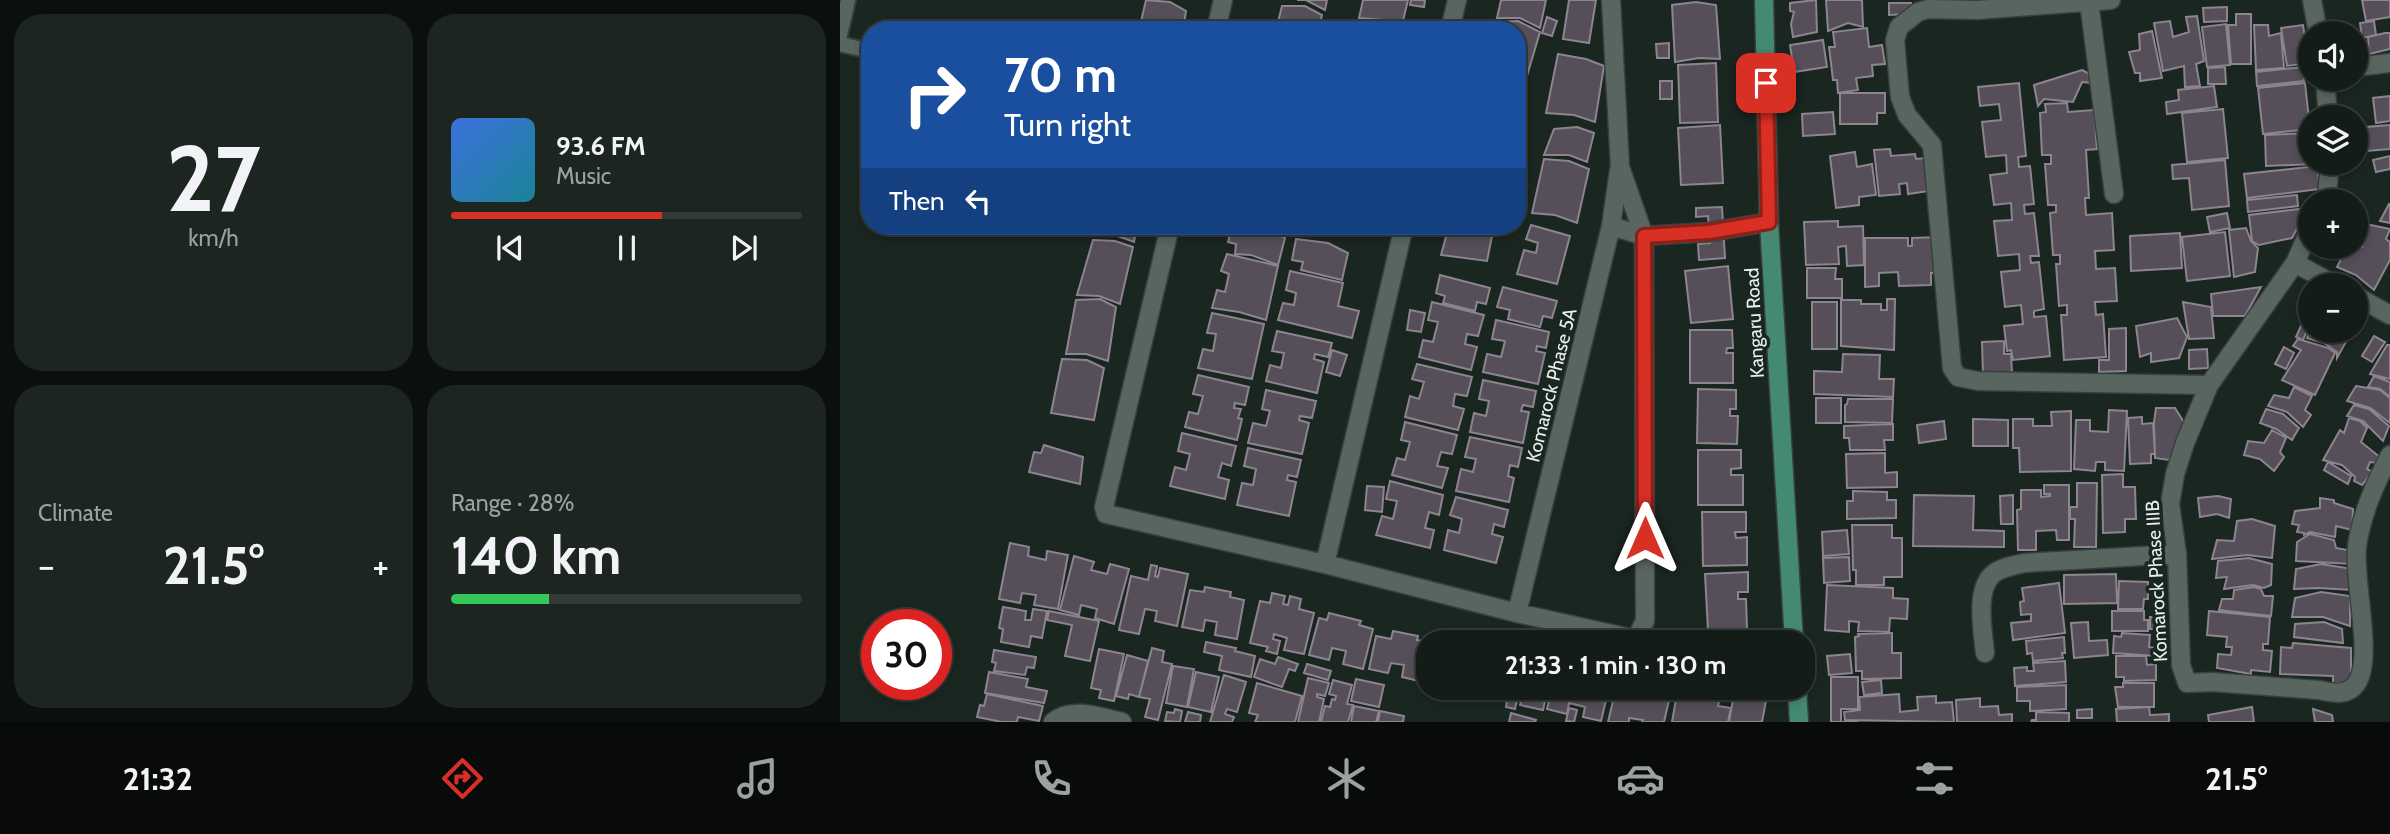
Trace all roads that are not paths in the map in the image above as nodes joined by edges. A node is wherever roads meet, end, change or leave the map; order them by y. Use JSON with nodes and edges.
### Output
{"nodes":[{"id":1,"x":848,"y":0,"type":"edge"},
{"id":2,"x":1223,"y":0,"type":"edge"},
{"id":3,"x":1457,"y":0,"type":"edge"},
{"id":4,"x":1611,"y":0,"type":"edge"},
{"id":5,"x":1764,"y":0,"type":"edge"},
{"id":6,"x":2111,"y":0,"type":"edge"},
{"id":7,"x":2312,"y":0,"type":"edge"},
{"id":8,"x":2089,"y":2,"type":"junction"},
{"id":9,"x":1218,"y":21,"type":"edge"},
{"id":10,"x":1452,"y":21,"type":"edge"},
{"id":11,"x":2316,"y":21,"type":"edge"},
{"id":12,"x":840,"y":35,"type":"edge"},
{"id":13,"x":840,"y":44,"type":"edge"},
{"id":14,"x":861,"y":49,"type":"edge"},
{"id":15,"x":2390,"y":64,"type":"edge"},
{"id":16,"x":2368,"y":66,"type":"edge"},
{"id":17,"x":1620,"y":167,"type":"junction"},
{"id":18,"x":2114,"y":194,"type":"dead end"},
{"id":19,"x":1769,"y":222,"type":"junction"},
{"id":20,"x":1611,"y":226,"type":"junction"},
{"id":21,"x":1168,"y":235,"type":"edge"},
{"id":22,"x":1402,"y":235,"type":"edge"},
{"id":23,"x":1644,"y":236,"type":"junction"},
{"id":24,"x":2298,"y":256,"type":"edge"},
{"id":25,"x":2295,"y":263,"type":"junction"},
{"id":26,"x":2314,"y":273,"type":"edge"},
{"id":27,"x":2368,"y":303,"type":"edge"},
{"id":28,"x":2390,"y":315,"type":"edge"},
{"id":29,"x":2210,"y":385,"type":"junction"},
{"id":30,"x":2390,"y":455,"type":"edge"},
{"id":31,"x":2177,"y":554,"type":"junction"},
{"id":32,"x":1325,"y":564,"type":"junction"},
{"id":33,"x":1517,"y":613,"type":"junction"},
{"id":34,"x":1793,"y":630,"type":"edge"},
{"id":35,"x":1985,"y":653,"type":"dead end"},
{"id":36,"x":1798,"y":700,"type":"edge"},
{"id":37,"x":1053,"y":722,"type":"edge"},
{"id":38,"x":1122,"y":722,"type":"edge"},
{"id":39,"x":1799,"y":722,"type":"edge"}],
"edges":[{"from":1,"to":12,"type":"lane"},
{"from":2,"to":9,"type":"street"},
{"from":3,"to":10,"type":"street"},
{"from":4,"to":17,"type":"street"},
{"from":5,"to":19,"type":"street","name":"Kangaru Road"},
{"from":6,"to":8,"type":"street"},
{"from":7,"to":11,"type":"street"},
{"from":8,"to":18,"type":"street"},
{"from":8,"to":29,"type":"street"},
{"from":13,"to":14,"type":"lane"},
{"from":15,"to":16,"type":"street"},
{"from":17,"to":20,"type":"street","name":"Komarock Phase 5A"},
{"from":17,"to":23,"type":"street"},
{"from":19,"to":23,"type":"street"},
{"from":19,"to":34,"type":"street","name":"Kangaru Road"},
{"from":20,"to":23,"type":"street"},
{"from":20,"to":33,"type":"street","name":"Komarock Phase 5A"},
{"from":21,"to":32,"type":"street"},
{"from":22,"to":32,"type":"street"},
{"from":23,"to":33,"type":"street"},
{"from":24,"to":25,"type":"street","name":"Komarock Phase IIIB"},
{"from":25,"to":26,"type":"street"},
{"from":25,"to":29,"type":"street","name":"Komarock Phase IIIB"},
{"from":27,"to":28,"type":"street"},
{"from":29,"to":31,"type":"street","name":"Komarock Phase IIIB"},
{"from":30,"to":31,"type":"street","name":"Komarock Phase IIIB"},
{"from":31,"to":35,"type":"street"},
{"from":32,"to":33,"type":"street"},
{"from":36,"to":39,"type":"street"},
{"from":37,"to":38,"type":"street"}]}
